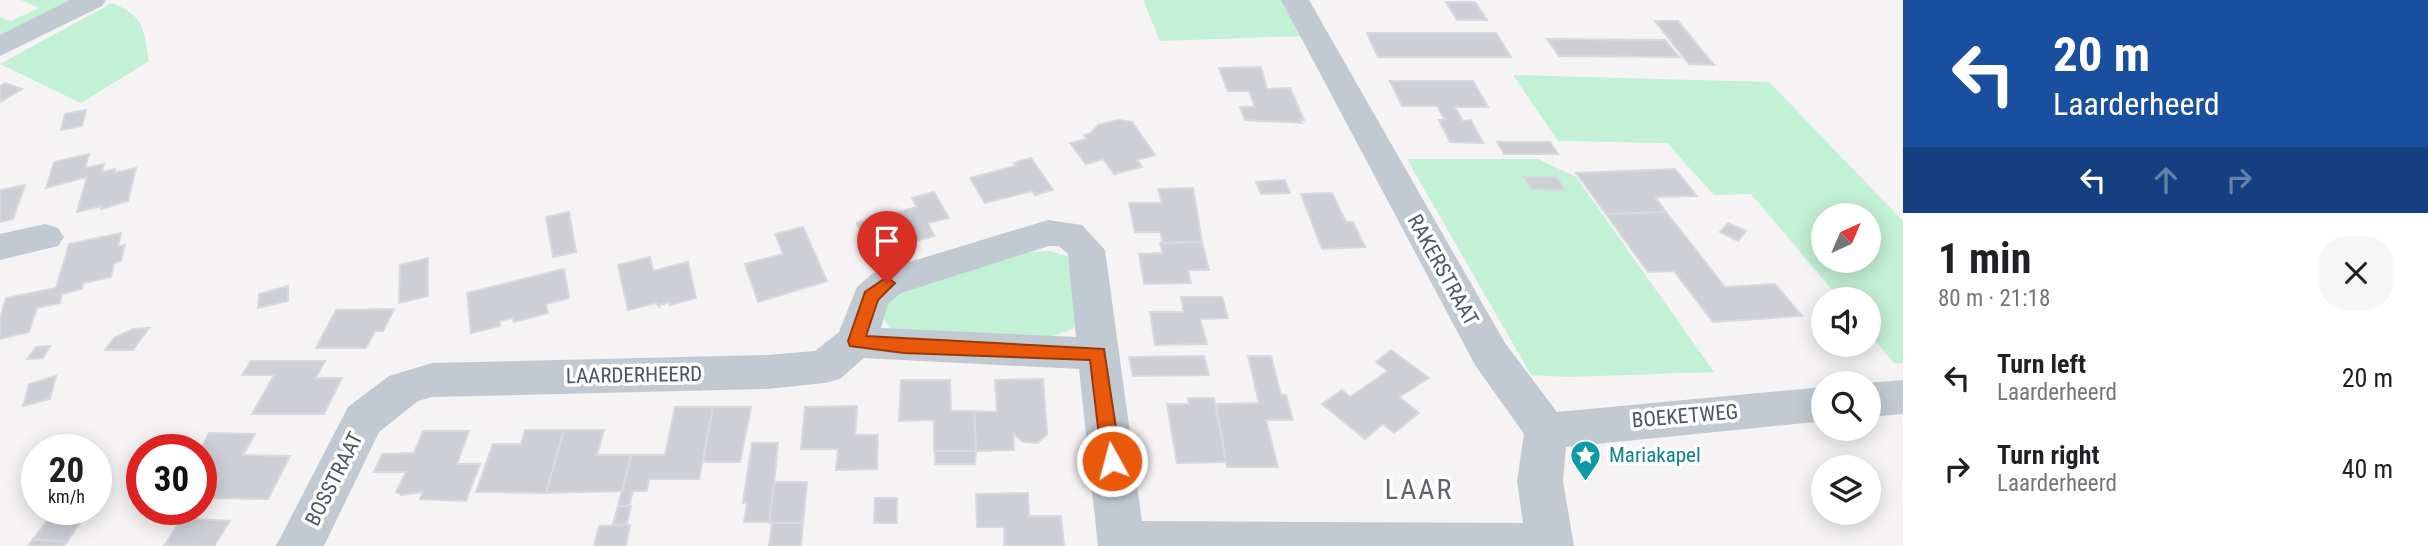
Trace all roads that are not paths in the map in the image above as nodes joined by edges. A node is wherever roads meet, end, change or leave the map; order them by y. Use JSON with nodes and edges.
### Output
{"nodes":[{"id":1,"x":92,"y":0,"type":"edge"},
{"id":2,"x":1295,"y":0,"type":"edge"},
{"id":3,"x":0,"y":47,"type":"edge"},
{"id":4,"x":45,"y":237,"type":"dead end"},
{"id":5,"x":0,"y":247,"type":"edge"},
{"id":6,"x":856,"y":341,"type":"junction"},
{"id":7,"x":1098,"y":354,"type":"junction"},
{"id":8,"x":404,"y":388,"type":"joint"},
{"id":9,"x":1903,"y":397,"type":"edge"},
{"id":10,"x":1881,"y":399,"type":"edge"},
{"id":11,"x":1811,"y":405,"type":"edge"},
{"id":12,"x":1546,"y":431,"type":"junction"},
{"id":13,"x":1122,"y":544,"type":"edge"},
{"id":14,"x":300,"y":546,"type":"edge"},
{"id":15,"x":1550,"y":546,"type":"edge"}],
"edges":[{"from":1,"to":3,"type":"street"},
{"from":2,"to":12,"type":"street","name":"RAKERSTRAAT"},
{"from":4,"to":5,"type":"street"},
{"from":6,"to":7,"type":"street"},
{"from":6,"to":7,"type":"street"},
{"from":6,"to":8,"type":"street","name":"LAARDERHEERD"},
{"from":7,"to":13,"type":"street"},
{"from":8,"to":14,"type":"street","name":"BOSSTRAAT"},
{"from":9,"to":10,"type":"street"},
{"from":11,"to":12,"type":"street","name":"BOEKETWEG"},
{"from":12,"to":15,"type":"street"},
{"from":13,"to":15,"type":"street"}]}
